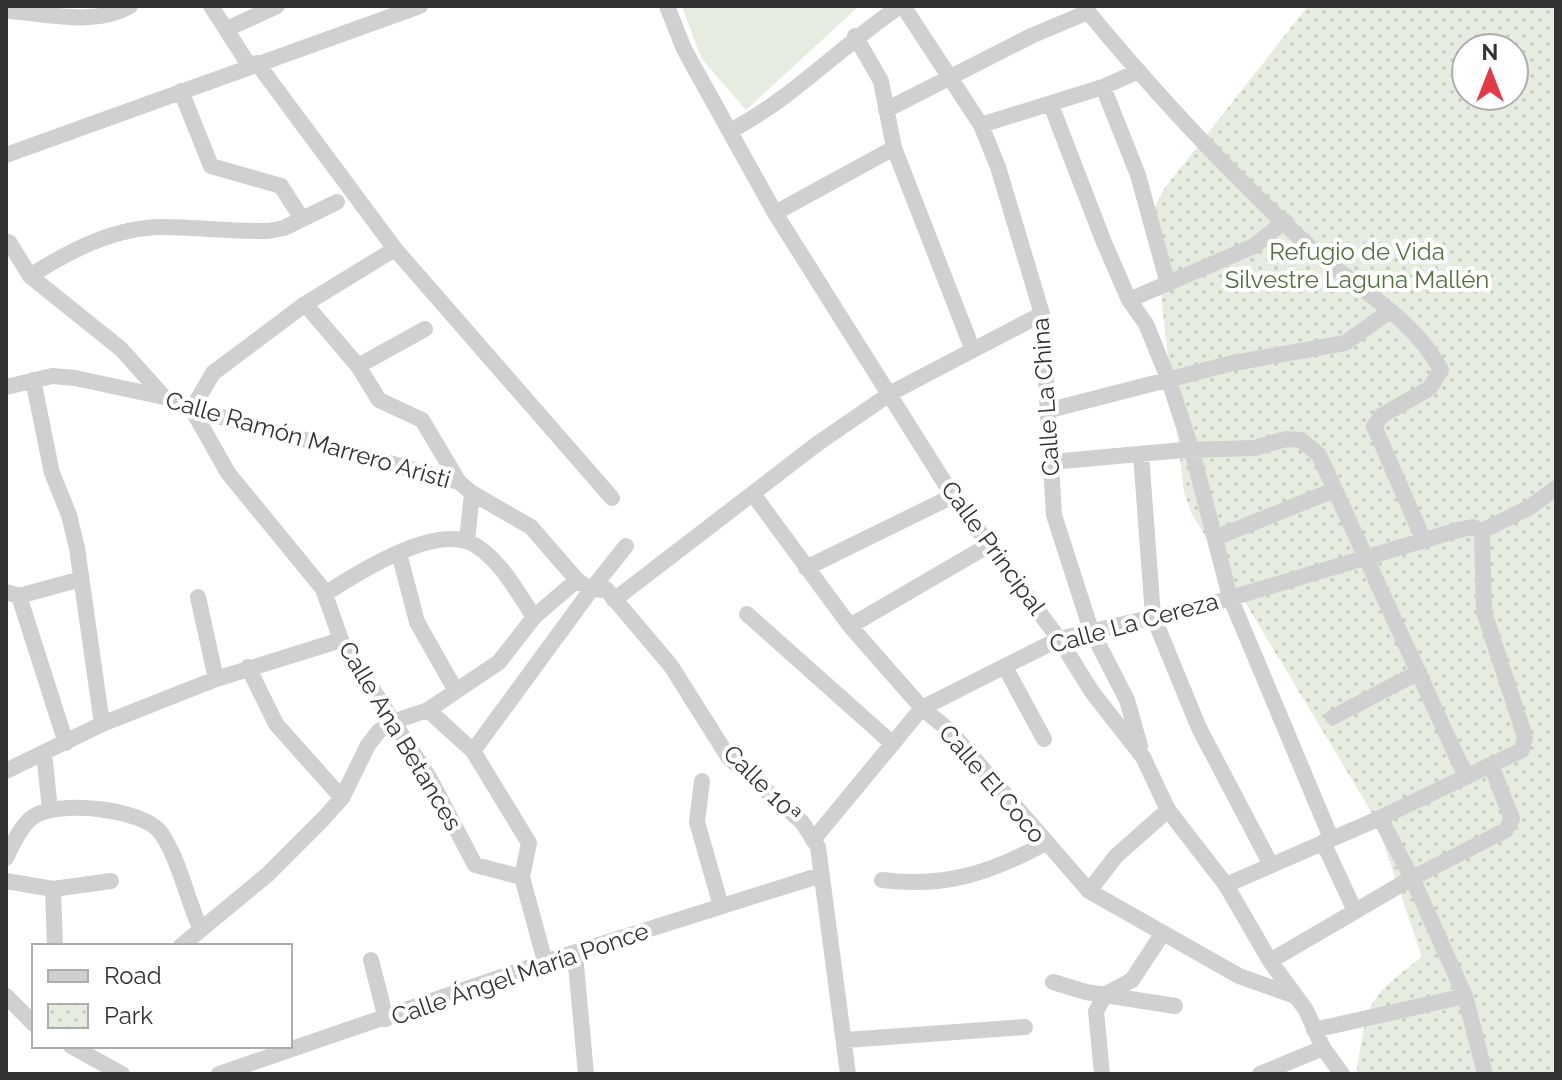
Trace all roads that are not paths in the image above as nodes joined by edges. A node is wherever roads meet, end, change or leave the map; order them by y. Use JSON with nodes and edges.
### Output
{"nodes":[{"id":1,"x":130,"y":6,"type":"edge"},
{"id":2,"x":211,"y":6,"type":"edge"},
{"id":3,"x":277,"y":6,"type":"edge"},
{"id":4,"x":420,"y":6,"type":"edge"},
{"id":5,"x":667,"y":6,"type":"edge"},
{"id":6,"x":901,"y":6,"type":"edge"},
{"id":7,"x":1085,"y":9,"type":"edge"},
{"id":8,"x":6,"y":11,"type":"edge"},
{"id":9,"x":227,"y":29,"type":"junction"},
{"id":10,"x":855,"y":36,"type":"junction"},
{"id":11,"x":253,"y":64,"type":"junction"},
{"id":12,"x":1139,"y":71,"type":"junction"},
{"id":13,"x":951,"y":76,"type":"junction"},
{"id":14,"x":1103,"y":87,"type":"junction"},
{"id":15,"x":181,"y":91,"type":"junction"},
{"id":16,"x":1051,"y":105,"type":"junction"},
{"id":17,"x":886,"y":110,"type":"junction"},
{"id":18,"x":981,"y":125,"type":"junction"},
{"id":19,"x":730,"y":131,"type":"junction"},
{"id":20,"x":894,"y":148,"type":"junction"},
{"id":21,"x":6,"y":155,"type":"edge"},
{"id":22,"x":337,"y":202,"type":"dead end"},
{"id":23,"x":775,"y":213,"type":"junction"},
{"id":24,"x":302,"y":219,"type":"junction"},
{"id":25,"x":1285,"y":221,"type":"junction"},
{"id":26,"x":9,"y":242,"type":"dead end"},
{"id":27,"x":395,"y":249,"type":"junction"},
{"id":28,"x":30,"y":276,"type":"junction"},
{"id":29,"x":1168,"y":284,"type":"junction"},
{"id":30,"x":1129,"y":300,"type":"junction"},
{"id":31,"x":305,"y":304,"type":"junction"},
{"id":32,"x":1390,"y":311,"type":"junction"},
{"id":33,"x":1042,"y":314,"type":"junction"},
{"id":34,"x":425,"y":329,"type":"dead end"},
{"id":35,"x":972,"y":348,"type":"junction"},
{"id":36,"x":358,"y":366,"type":"junction"},
{"id":37,"x":1168,"y":378,"type":"junction"},
{"id":38,"x":33,"y":380,"type":"junction"},
{"id":39,"x":6,"y":387,"type":"edge"},
{"id":40,"x":891,"y":393,"type":"junction"},
{"id":41,"x":164,"y":397,"type":"junction"},
{"id":42,"x":192,"y":409,"type":"junction"},
{"id":43,"x":1050,"y":410,"type":"junction"},
{"id":44,"x":1192,"y":451,"type":"junction"},
{"id":45,"x":1141,"y":454,"type":"junction"},
{"id":46,"x":1051,"y":462,"type":"junction"},
{"id":47,"x":465,"y":488,"type":"junction"},
{"id":48,"x":1556,"y":488,"type":"edge"},
{"id":49,"x":1334,"y":490,"type":"junction"},
{"id":50,"x":753,"y":494,"type":"junction"},
{"id":51,"x":953,"y":496,"type":"junction"},
{"id":52,"x":612,"y":498,"type":"dead end"},
{"id":53,"x":1478,"y":529,"type":"junction"},
{"id":54,"x":1215,"y":538,"type":"junction"},
{"id":55,"x":467,"y":541,"type":"junction"},
{"id":56,"x":1424,"y":541,"type":"junction"},
{"id":57,"x":989,"y":545,"type":"junction"},
{"id":58,"x":626,"y":546,"type":"dead end"},
{"id":59,"x":399,"y":553,"type":"junction"},
{"id":60,"x":1369,"y":559,"type":"junction"},
{"id":61,"x":806,"y":568,"type":"junction"},
{"id":62,"x":81,"y":579,"type":"junction"},
{"id":63,"x":584,"y":585,"type":"junction"},
{"id":64,"x":13,"y":594,"type":"edge"},
{"id":65,"x":325,"y":594,"type":"junction"},
{"id":66,"x":198,"y":597,"type":"dead end"},
{"id":67,"x":1230,"y":597,"type":"junction"},
{"id":68,"x":614,"y":600,"type":"junction"},
{"id":69,"x":747,"y":614,"type":"dead end"},
{"id":70,"x":1153,"y":616,"type":"junction"},
{"id":71,"x":534,"y":617,"type":"junction"},
{"id":72,"x":850,"y":626,"type":"junction"},
{"id":73,"x":1091,"y":630,"type":"junction"},
{"id":74,"x":1059,"y":639,"type":"junction"},
{"id":75,"x":341,"y":640,"type":"junction"},
{"id":76,"x":248,"y":667,"type":"junction"},
{"id":77,"x":1005,"y":667,"type":"junction"},
{"id":78,"x":1419,"y":672,"type":"junction"},
{"id":79,"x":216,"y":679,"type":"junction"},
{"id":80,"x":456,"y":691,"type":"junction"},
{"id":81,"x":922,"y":708,"type":"junction"},
{"id":82,"x":428,"y":710,"type":"junction"},
{"id":83,"x":1333,"y":717,"type":"dead end"},
{"id":84,"x":395,"y":721,"type":"junction"},
{"id":85,"x":102,"y":724,"type":"junction"},
{"id":86,"x":1044,"y":739,"type":"dead end"},
{"id":87,"x":66,"y":743,"type":"junction"},
{"id":88,"x":893,"y":744,"type":"junction"},
{"id":89,"x":473,"y":751,"type":"junction"},
{"id":90,"x":44,"y":753,"type":"junction"},
{"id":91,"x":1143,"y":757,"type":"junction"},
{"id":92,"x":1491,"y":765,"type":"junction"},
{"id":93,"x":7,"y":767,"type":"edge"},
{"id":94,"x":1466,"y":777,"type":"junction"},
{"id":95,"x":702,"y":781,"type":"dead end"},
{"id":96,"x":342,"y":798,"type":"junction"},
{"id":97,"x":50,"y":810,"type":"junction"},
{"id":98,"x":1168,"y":810,"type":"junction"},
{"id":99,"x":1380,"y":818,"type":"junction"},
{"id":100,"x":813,"y":840,"type":"junction"},
{"id":101,"x":1327,"y":840,"type":"junction"},
{"id":102,"x":1044,"y":844,"type":"junction"},
{"id":103,"x":6,"y":858,"type":"edge"},
{"id":104,"x":1270,"y":863,"type":"junction"},
{"id":105,"x":821,"y":875,"type":"junction"},
{"id":106,"x":522,"y":877,"type":"junction"},
{"id":107,"x":1412,"y":878,"type":"junction"},
{"id":108,"x":882,"y":880,"type":"dead end"},
{"id":109,"x":6,"y":881,"type":"edge"},
{"id":110,"x":111,"y":881,"type":"dead end"},
{"id":111,"x":1226,"y":885,"type":"junction"},
{"id":112,"x":53,"y":889,"type":"junction"},
{"id":113,"x":1089,"y":891,"type":"junction"},
{"id":114,"x":721,"y":906,"type":"junction"},
{"id":115,"x":1355,"y":911,"type":"junction"},
{"id":116,"x":201,"y":930,"type":"junction"},
{"id":117,"x":1163,"y":933,"type":"junction"},
{"id":118,"x":55,"y":944,"type":"edge"},
{"id":119,"x":184,"y":944,"type":"edge"},
{"id":120,"x":575,"y":954,"type":"junction"},
{"id":121,"x":371,"y":960,"type":"dead end"},
{"id":122,"x":1270,"y":961,"type":"junction"},
{"id":123,"x":545,"y":962,"type":"junction"},
{"id":124,"x":1053,"y":982,"type":"dead end"},
{"id":125,"x":1106,"y":994,"type":"junction"},
{"id":126,"x":6,"y":996,"type":"edge"},
{"id":127,"x":1465,"y":996,"type":"junction"},
{"id":128,"x":1296,"y":997,"type":"junction"},
{"id":129,"x":1175,"y":1006,"type":"dead end"},
{"id":130,"x":386,"y":1019,"type":"junction"},
{"id":131,"x":32,"y":1022,"type":"edge"},
{"id":132,"x":1025,"y":1027,"type":"dead end"},
{"id":133,"x":1314,"y":1030,"type":"junction"},
{"id":134,"x":846,"y":1040,"type":"junction"},
{"id":135,"x":75,"y":1048,"type":"edge"},
{"id":136,"x":1323,"y":1048,"type":"junction"},
{"id":137,"x":122,"y":1074,"type":"edge"},
{"id":138,"x":219,"y":1074,"type":"edge"},
{"id":139,"x":586,"y":1074,"type":"edge"},
{"id":140,"x":848,"y":1074,"type":"edge"},
{"id":141,"x":1102,"y":1074,"type":"edge"},
{"id":142,"x":1260,"y":1074,"type":"edge"},
{"id":143,"x":1342,"y":1074,"type":"edge"},
{"id":144,"x":1485,"y":1074,"type":"edge"}],
"edges":[{"from":1,"to":8,"type":"street"},
{"from":2,"to":9,"type":"street"},
{"from":3,"to":9,"type":"street"},
{"from":4,"to":11,"type":"street"},
{"from":5,"to":19,"type":"street","name":"Calle Principal"},
{"from":6,"to":10,"type":"street"},
{"from":6,"to":13,"type":"street","name":"Calle La China"},
{"from":7,"to":12,"type":"street"},
{"from":7,"to":13,"type":"street"},
{"from":9,"to":11,"type":"street"},
{"from":10,"to":17,"type":"street"},
{"from":10,"to":19,"type":"street"},
{"from":11,"to":15,"type":"street"},
{"from":11,"to":27,"type":"street"},
{"from":12,"to":14,"type":"street"},
{"from":12,"to":25,"type":"street"},
{"from":13,"to":17,"type":"street"},
{"from":13,"to":18,"type":"street","name":"Calle La China"},
{"from":14,"to":16,"type":"street"},
{"from":14,"to":29,"type":"street"},
{"from":15,"to":21,"type":"street"},
{"from":15,"to":24,"type":"street"},
{"from":16,"to":18,"type":"street"},
{"from":16,"to":30,"type":"street"},
{"from":17,"to":20,"type":"street"},
{"from":18,"to":33,"type":"street","name":"Calle La China"},
{"from":19,"to":23,"type":"street","name":"Calle Principal"},
{"from":20,"to":23,"type":"street"},
{"from":20,"to":35,"type":"street"},
{"from":22,"to":24,"type":"street"},
{"from":23,"to":40,"type":"street","name":"Calle Principal"},
{"from":24,"to":28,"type":"street"},
{"from":25,"to":29,"type":"street"},
{"from":25,"to":32,"type":"street"},
{"from":26,"to":28,"type":"street"},
{"from":27,"to":31,"type":"street"},
{"from":27,"to":52,"type":"street"},
{"from":28,"to":41,"type":"street"},
{"from":29,"to":30,"type":"street"},
{"from":30,"to":37,"type":"street"},
{"from":31,"to":36,"type":"street"},
{"from":31,"to":42,"type":"street"},
{"from":32,"to":37,"type":"street"},
{"from":32,"to":56,"type":"street"},
{"from":33,"to":35,"type":"street"},
{"from":33,"to":43,"type":"street","name":"Calle La China"},
{"from":34,"to":36,"type":"street"},
{"from":35,"to":40,"type":"street"},
{"from":36,"to":47,"type":"street"},
{"from":37,"to":43,"type":"street"},
{"from":37,"to":44,"type":"street"},
{"from":38,"to":39,"type":"street","name":"Calle Ramón Marrero Aristi"},
{"from":38,"to":41,"type":"street","name":"Calle Ramón Marrero Aristi"},
{"from":38,"to":62,"type":"street"},
{"from":40,"to":50,"type":"street"},
{"from":40,"to":51,"type":"street","name":"Calle Principal"},
{"from":41,"to":42,"type":"street","name":"Calle Ramón Marrero Aristi"},
{"from":42,"to":47,"type":"street","name":"Calle Ramón Marrero Aristi"},
{"from":42,"to":65,"type":"street","name":"Calle Ana Betances"},
{"from":43,"to":46,"type":"street","name":"Calle La China"},
{"from":44,"to":45,"type":"street"},
{"from":44,"to":49,"type":"street"},
{"from":44,"to":54,"type":"street"},
{"from":45,"to":46,"type":"street"},
{"from":45,"to":70,"type":"street"},
{"from":46,"to":73,"type":"street","name":"Calle La China"},
{"from":47,"to":55,"type":"street"},
{"from":47,"to":63,"type":"street","name":"Calle Ramón Marrero Aristi"},
{"from":48,"to":53,"type":"street","name":"Calle La Cereza"},
{"from":49,"to":54,"type":"street"},
{"from":49,"to":60,"type":"street"},
{"from":50,"to":61,"type":"street","name":"Calle El Coco"},
{"from":50,"to":68,"type":"street"},
{"from":51,"to":57,"type":"street","name":"Calle Principal"},
{"from":51,"to":61,"type":"street"},
{"from":53,"to":56,"type":"street","name":"Calle La Cereza"},
{"from":53,"to":92,"type":"street"},
{"from":54,"to":67,"type":"street"},
{"from":55,"to":59,"type":"street"},
{"from":55,"to":71,"type":"street"},
{"from":56,"to":60,"type":"street","name":"Calle La Cereza"},
{"from":57,"to":72,"type":"street"},
{"from":57,"to":74,"type":"street","name":"Calle Principal"},
{"from":58,"to":63,"type":"street"},
{"from":59,"to":65,"type":"street"},
{"from":59,"to":80,"type":"street"},
{"from":60,"to":67,"type":"street","name":"Calle La Cereza"},
{"from":60,"to":78,"type":"street"},
{"from":61,"to":72,"type":"street","name":"Calle El Coco"},
{"from":62,"to":64,"type":"street"},
{"from":62,"to":85,"type":"street"},
{"from":63,"to":68,"type":"street","name":"Calle 10ª"},
{"from":63,"to":71,"type":"street"},
{"from":63,"to":89,"type":"street"},
{"from":64,"to":87,"type":"street"},
{"from":65,"to":75,"type":"street","name":"Calle Ana Betances"},
{"from":66,"to":79,"type":"street"},
{"from":67,"to":70,"type":"street","name":"Calle La Cereza"},
{"from":67,"to":101,"type":"street"},
{"from":68,"to":100,"type":"street","name":"Calle 10ª"},
{"from":69,"to":88,"type":"street"},
{"from":70,"to":73,"type":"street","name":"Calle La Cereza"},
{"from":70,"to":104,"type":"street"},
{"from":71,"to":80,"type":"street"},
{"from":72,"to":81,"type":"street","name":"Calle El Coco"},
{"from":73,"to":74,"type":"street","name":"Calle La Cereza"},
{"from":73,"to":91,"type":"street","name":"Calle La China"},
{"from":74,"to":77,"type":"street","name":"Calle La Cereza"},
{"from":74,"to":91,"type":"street","name":"Calle Principal"},
{"from":75,"to":76,"type":"street"},
{"from":75,"to":84,"type":"street","name":"Calle Ana Betances"},
{"from":76,"to":79,"type":"street"},
{"from":76,"to":96,"type":"street"},
{"from":77,"to":81,"type":"street","name":"Calle La Cereza"},
{"from":77,"to":86,"type":"street"},
{"from":78,"to":83,"type":"street"},
{"from":78,"to":94,"type":"street"},
{"from":79,"to":85,"type":"street"},
{"from":80,"to":82,"type":"street"},
{"from":81,"to":88,"type":"street","name":"Calle La Cereza"},
{"from":81,"to":102,"type":"street","name":"Calle El Coco"},
{"from":82,"to":84,"type":"street"},
{"from":82,"to":89,"type":"street"},
{"from":84,"to":96,"type":"street"},
{"from":84,"to":106,"type":"street","name":"Calle Ana Betances"},
{"from":85,"to":87,"type":"street"},
{"from":87,"to":90,"type":"street"},
{"from":88,"to":100,"type":"street","name":"Calle La Cereza"},
{"from":89,"to":106,"type":"street"},
{"from":90,"to":93,"type":"street"},
{"from":90,"to":97,"type":"street"},
{"from":91,"to":98,"type":"street","name":"Calle Principal"},
{"from":92,"to":94,"type":"street"},
{"from":92,"to":107,"type":"street"},
{"from":94,"to":99,"type":"street"},
{"from":95,"to":114,"type":"street"},
{"from":96,"to":116,"type":"street"},
{"from":97,"to":103,"type":"street"},
{"from":97,"to":116,"type":"street"},
{"from":98,"to":111,"type":"street","name":"Calle Principal"},
{"from":98,"to":113,"type":"street"},
{"from":99,"to":101,"type":"street"},
{"from":99,"to":107,"type":"street"},
{"from":100,"to":105,"type":"street","name":"Calle 10ª"},
{"from":101,"to":104,"type":"street"},
{"from":101,"to":115,"type":"street"},
{"from":102,"to":108,"type":"street"},
{"from":102,"to":113,"type":"street","name":"Calle El Coco"},
{"from":104,"to":111,"type":"street"},
{"from":105,"to":114,"type":"street","name":"Calle Ángel María Ponce"},
{"from":105,"to":134,"type":"street","name":"Calle 10ª"},
{"from":106,"to":123,"type":"street"},
{"from":107,"to":115,"type":"street"},
{"from":107,"to":127,"type":"street"},
{"from":109,"to":112,"type":"street"},
{"from":110,"to":112,"type":"street"},
{"from":111,"to":122,"type":"street","name":"Calle Principal"},
{"from":112,"to":118,"type":"street"},
{"from":113,"to":117,"type":"street","name":"Calle El Coco"},
{"from":114,"to":120,"type":"street","name":"Calle Ángel María Ponce"},
{"from":115,"to":122,"type":"street"},
{"from":116,"to":119,"type":"street"},
{"from":117,"to":125,"type":"street"},
{"from":117,"to":128,"type":"street","name":"Calle El Coco"},
{"from":120,"to":123,"type":"street","name":"Calle Ángel María Ponce"},
{"from":120,"to":139,"type":"street"},
{"from":121,"to":130,"type":"street"},
{"from":122,"to":128,"type":"street","name":"Calle Principal"},
{"from":123,"to":130,"type":"street","name":"Calle Ángel María Ponce"},
{"from":124,"to":125,"type":"street"},
{"from":125,"to":129,"type":"street"},
{"from":125,"to":141,"type":"street"},
{"from":126,"to":131,"type":"street"},
{"from":127,"to":133,"type":"street"},
{"from":127,"to":144,"type":"street"},
{"from":128,"to":133,"type":"street","name":"Calle Principal"},
{"from":130,"to":138,"type":"street","name":"Calle Ángel María Ponce"},
{"from":132,"to":134,"type":"street"},
{"from":133,"to":136,"type":"street","name":"Calle Principal"},
{"from":134,"to":140,"type":"street","name":"Calle 10ª"},
{"from":135,"to":137,"type":"street"},
{"from":136,"to":142,"type":"street"},
{"from":136,"to":143,"type":"street","name":"Calle Principal"}]}
